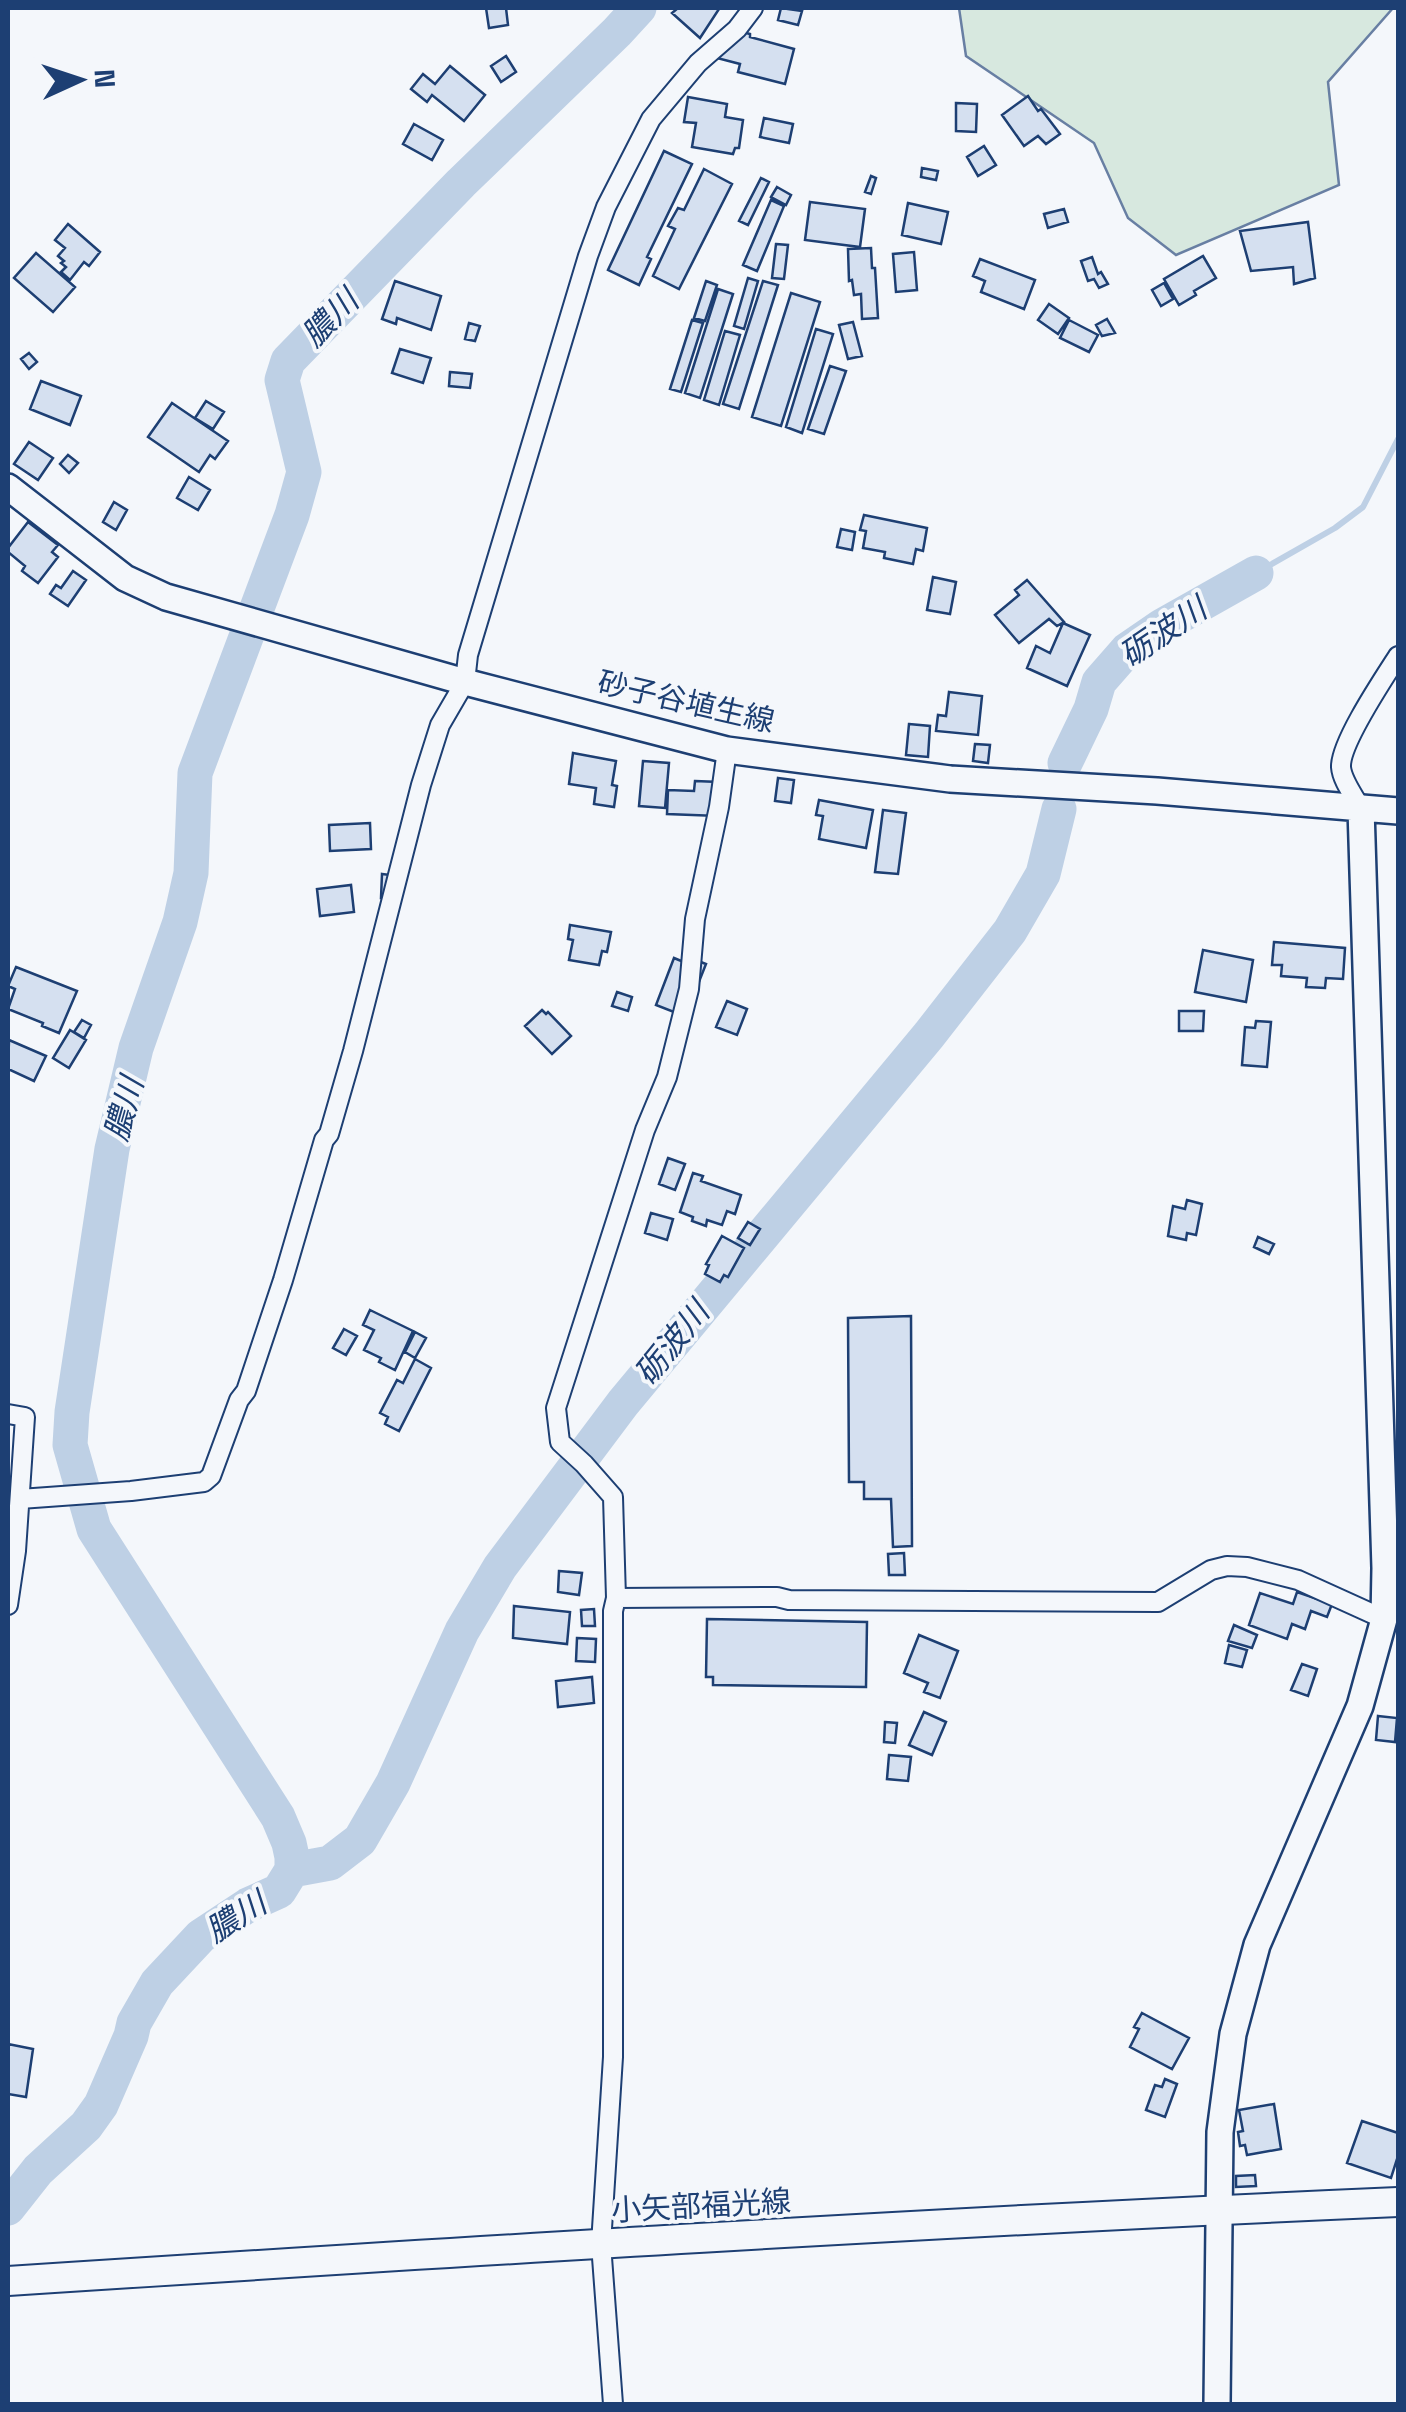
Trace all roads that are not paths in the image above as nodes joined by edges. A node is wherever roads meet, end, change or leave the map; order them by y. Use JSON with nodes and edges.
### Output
{"nodes":[{"id":1,"x":754,"y":8,"type":"edge"},
{"id":2,"x":8,"y":487,"type":"edge"},
{"id":3,"x":1398,"y":656,"type":"edge"},
{"id":4,"x":466,"y":682,"type":"junction"},
{"id":5,"x":727,"y":750,"type":"junction"},
{"id":6,"x":1361,"y":809,"type":"junction"},
{"id":7,"x":1398,"y":810,"type":"edge"},
{"id":8,"x":8,"y":1414,"type":"edge"},
{"id":9,"x":24,"y":1499,"type":"junction"},
{"id":10,"x":616,"y":1598,"type":"junction"},
{"id":11,"x":8,"y":1604,"type":"edge"},
{"id":12,"x":1384,"y":1620,"type":"junction"},
{"id":13,"x":1398,"y":2202,"type":"edge"},
{"id":14,"x":1219,"y":2210,"type":"junction"},
{"id":15,"x":600,"y":2244,"type":"junction"},
{"id":16,"x":8,"y":2281,"type":"edge"},
{"id":17,"x":613,"y":2404,"type":"edge"},
{"id":18,"x":1216,"y":2404,"type":"edge"}],
"edges":[{"from":1,"to":4,"type":"street"},
{"from":2,"to":4,"type":"street","name":"砂子谷埴生線"},
{"from":3,"to":6,"type":"street"},
{"from":4,"to":5,"type":"street","name":"砂子谷埴生線"},
{"from":4,"to":9,"type":"street"},
{"from":5,"to":6,"type":"street","name":"砂子谷埴生線"},
{"from":5,"to":10,"type":"street"},
{"from":6,"to":7,"type":"street","name":"砂子谷埴生線"},
{"from":6,"to":12,"type":"street"},
{"from":8,"to":9,"type":"street"},
{"from":9,"to":11,"type":"street"},
{"from":10,"to":12,"type":"street"},
{"from":10,"to":15,"type":"street"},
{"from":12,"to":14,"type":"street"},
{"from":13,"to":14,"type":"main road","name":"小矢部福光線"},
{"from":14,"to":15,"type":"main road","name":"小矢部福光線"},
{"from":14,"to":18,"type":"street"},
{"from":15,"to":16,"type":"main road","name":"小矢部福光線"},
{"from":15,"to":17,"type":"street"}]}
